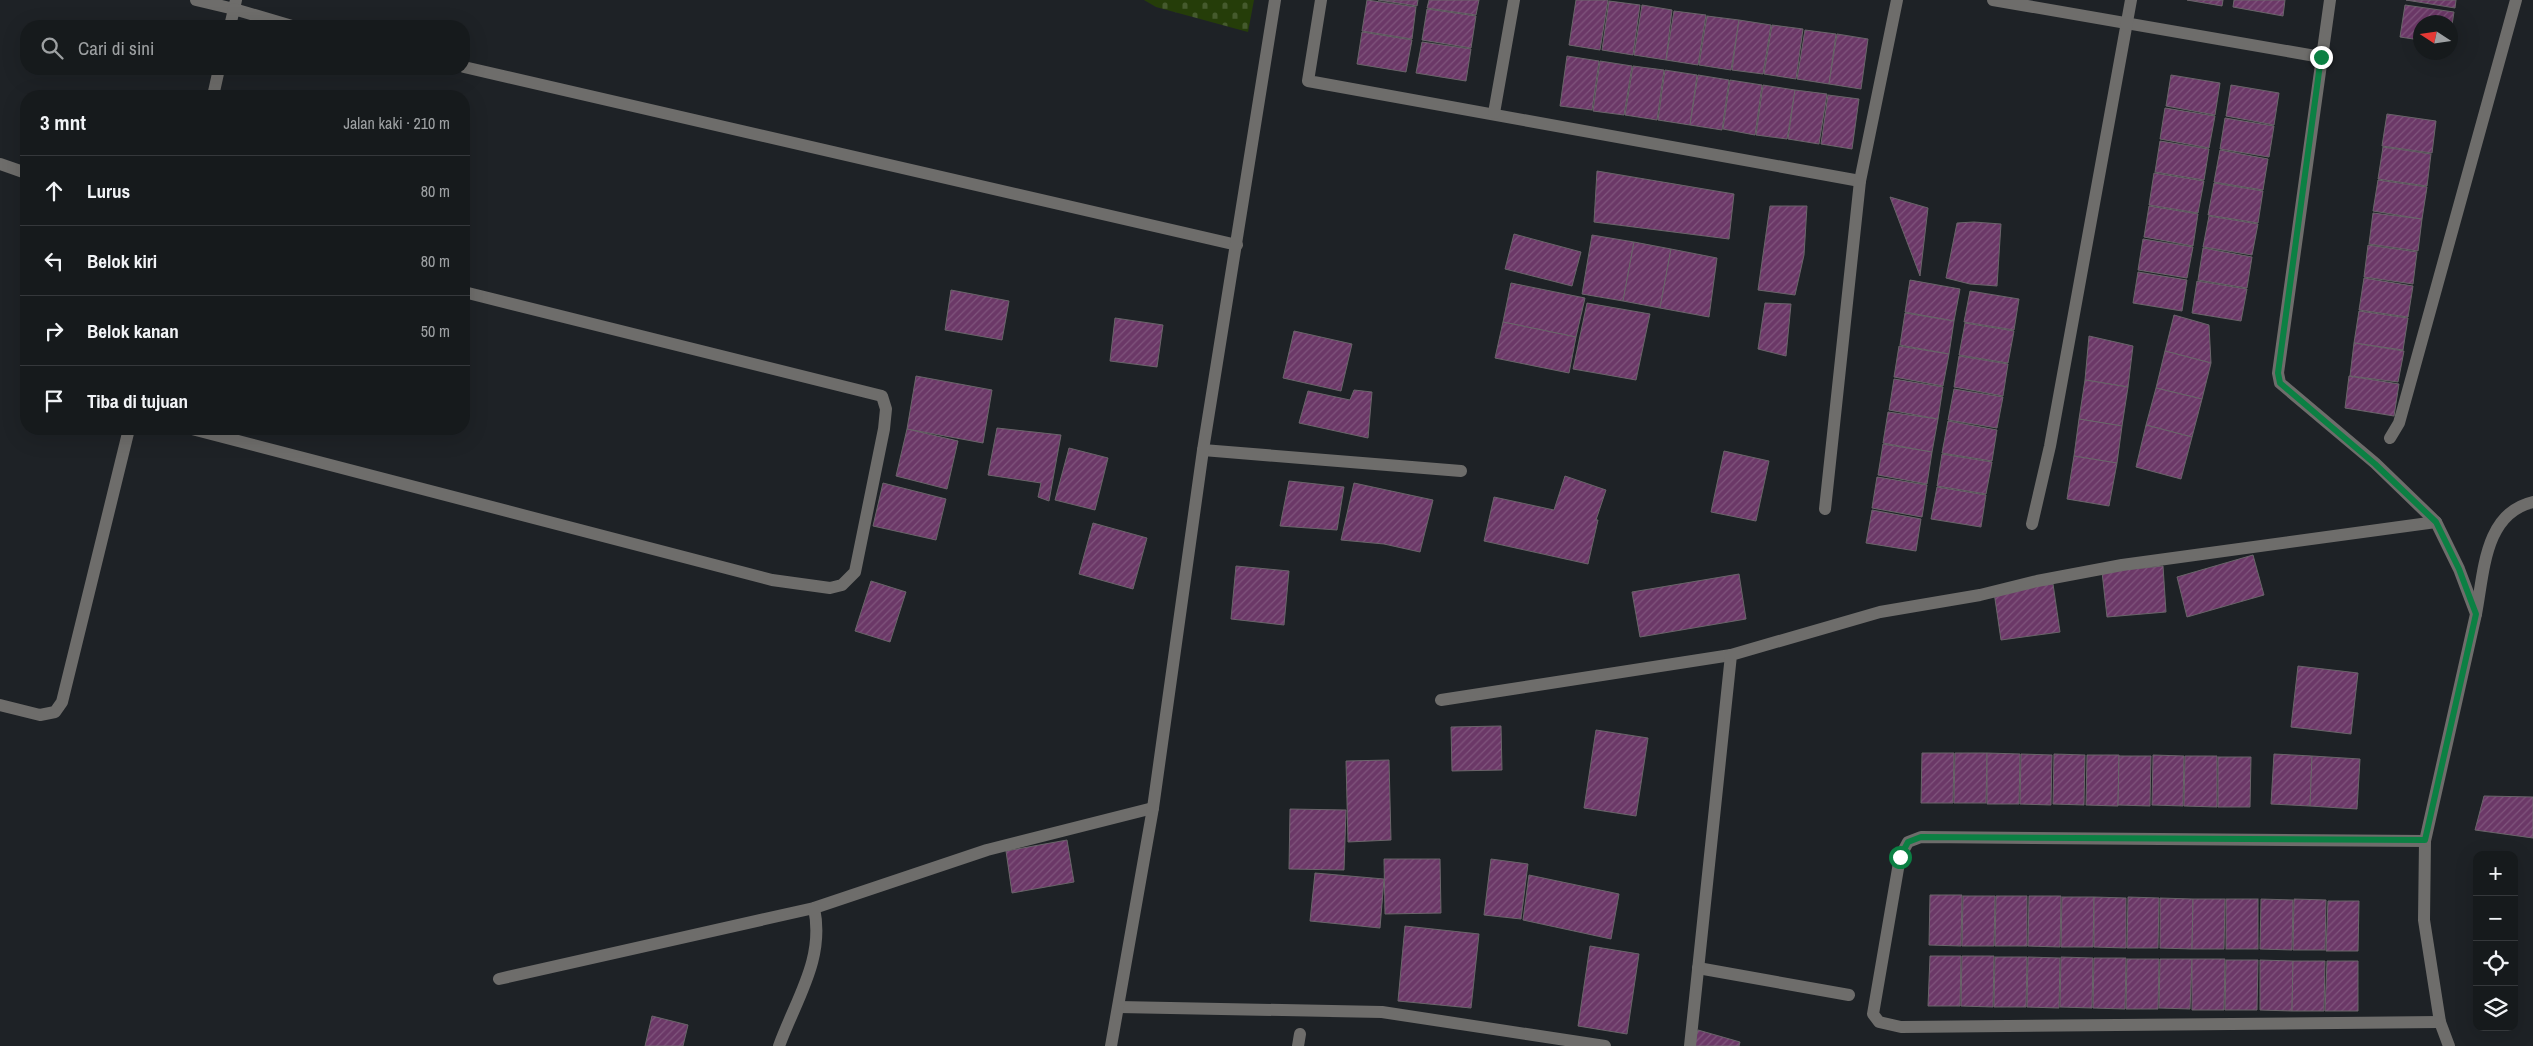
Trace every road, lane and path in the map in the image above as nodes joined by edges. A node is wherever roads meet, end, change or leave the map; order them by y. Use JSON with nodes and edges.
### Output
{"nodes":[{"id":1,"x":196,"y":0,"type":"edge"},
{"id":2,"x":1275,"y":0,"type":"edge"},
{"id":3,"x":1321,"y":0,"type":"edge"},
{"id":4,"x":1514,"y":0,"type":"edge"},
{"id":5,"x":1897,"y":0,"type":"edge"},
{"id":6,"x":1993,"y":0,"type":"edge"},
{"id":7,"x":2131,"y":0,"type":"edge"},
{"id":8,"x":2330,"y":0,"type":"edge"},
{"id":9,"x":2516,"y":0,"type":"edge"},
{"id":10,"x":235,"y":5,"type":"edge"},
{"id":11,"x":231,"y":20,"type":"edge"},
{"id":12,"x":276,"y":20,"type":"edge"},
{"id":13,"x":2127,"y":24,"type":"junction"},
{"id":14,"x":2321,"y":57,"type":"junction"},
{"id":15,"x":470,"y":68,"type":"edge"},
{"id":16,"x":217,"y":75,"type":"edge"},
{"id":17,"x":214,"y":90,"type":"edge"},
{"id":18,"x":1494,"y":113,"type":"junction"},
{"id":19,"x":0,"y":164,"type":"edge"},
{"id":20,"x":20,"y":171,"type":"edge"},
{"id":21,"x":1860,"y":181,"type":"junction"},
{"id":22,"x":1237,"y":245,"type":"junction"},
{"id":23,"x":470,"y":293,"type":"edge"},
{"id":24,"x":128,"y":435,"type":"edge"},
{"id":25,"x":215,"y":435,"type":"edge"},
{"id":26,"x":2390,"y":438,"type":"dead end"},
{"id":27,"x":1203,"y":450,"type":"junction"},
{"id":28,"x":1461,"y":471,"type":"dead end"},
{"id":29,"x":2533,"y":502,"type":"edge"},
{"id":30,"x":1825,"y":509,"type":"dead end"},
{"id":31,"x":2436,"y":522,"type":"junction"},
{"id":32,"x":2032,"y":524,"type":"dead end"},
{"id":33,"x":2476,"y":614,"type":"junction"},
{"id":34,"x":1732,"y":655,"type":"junction"},
{"id":35,"x":1441,"y":700,"type":"dead end"},
{"id":36,"x":0,"y":705,"type":"edge"},
{"id":37,"x":1153,"y":808,"type":"junction"},
{"id":38,"x":2425,"y":840,"type":"junction"},
{"id":39,"x":814,"y":908,"type":"junction"},
{"id":40,"x":1698,"y":968,"type":"junction"},
{"id":41,"x":499,"y":979,"type":"dead end"},
{"id":42,"x":1849,"y":995,"type":"dead end"},
{"id":43,"x":1119,"y":1007,"type":"junction"},
{"id":44,"x":2440,"y":1022,"type":"junction"},
{"id":45,"x":779,"y":1046,"type":"edge"},
{"id":46,"x":1111,"y":1046,"type":"edge"},
{"id":47,"x":1605,"y":1046,"type":"edge"},
{"id":48,"x":1690,"y":1046,"type":"edge"},
{"id":49,"x":2449,"y":1046,"type":"edge"}],
"edges":[{"from":1,"to":10,"type":"street"},
{"from":2,"to":22,"type":"street"},
{"from":3,"to":18,"type":"street"},
{"from":4,"to":18,"type":"street"},
{"from":5,"to":21,"type":"street"},
{"from":6,"to":13,"type":"street"},
{"from":7,"to":13,"type":"street"},
{"from":8,"to":14,"type":"street"},
{"from":9,"to":26,"type":"street"},
{"from":10,"to":11,"type":"street"},
{"from":10,"to":12,"type":"street"},
{"from":13,"to":14,"type":"street"},
{"from":13,"to":32,"type":"street"},
{"from":14,"to":31,"type":"street"},
{"from":15,"to":22,"type":"street"},
{"from":16,"to":17,"type":"street"},
{"from":18,"to":21,"type":"street"},
{"from":19,"to":20,"type":"street"},
{"from":21,"to":30,"type":"street"},
{"from":22,"to":27,"type":"street"},
{"from":23,"to":25,"type":"street"},
{"from":24,"to":36,"type":"street"},
{"from":27,"to":28,"type":"street"},
{"from":27,"to":37,"type":"street"},
{"from":29,"to":33,"type":"street"},
{"from":31,"to":33,"type":"street"},
{"from":31,"to":34,"type":"street"},
{"from":33,"to":38,"type":"street"},
{"from":34,"to":35,"type":"street"},
{"from":34,"to":40,"type":"street"},
{"from":37,"to":39,"type":"street"},
{"from":37,"to":43,"type":"street"},
{"from":38,"to":44,"type":"street"},
{"from":38,"to":44,"type":"street"},
{"from":39,"to":41,"type":"street"},
{"from":39,"to":45,"type":"street"},
{"from":40,"to":42,"type":"street"},
{"from":40,"to":48,"type":"street"},
{"from":43,"to":46,"type":"street"},
{"from":43,"to":47,"type":"street"},
{"from":44,"to":49,"type":"street"}]}
